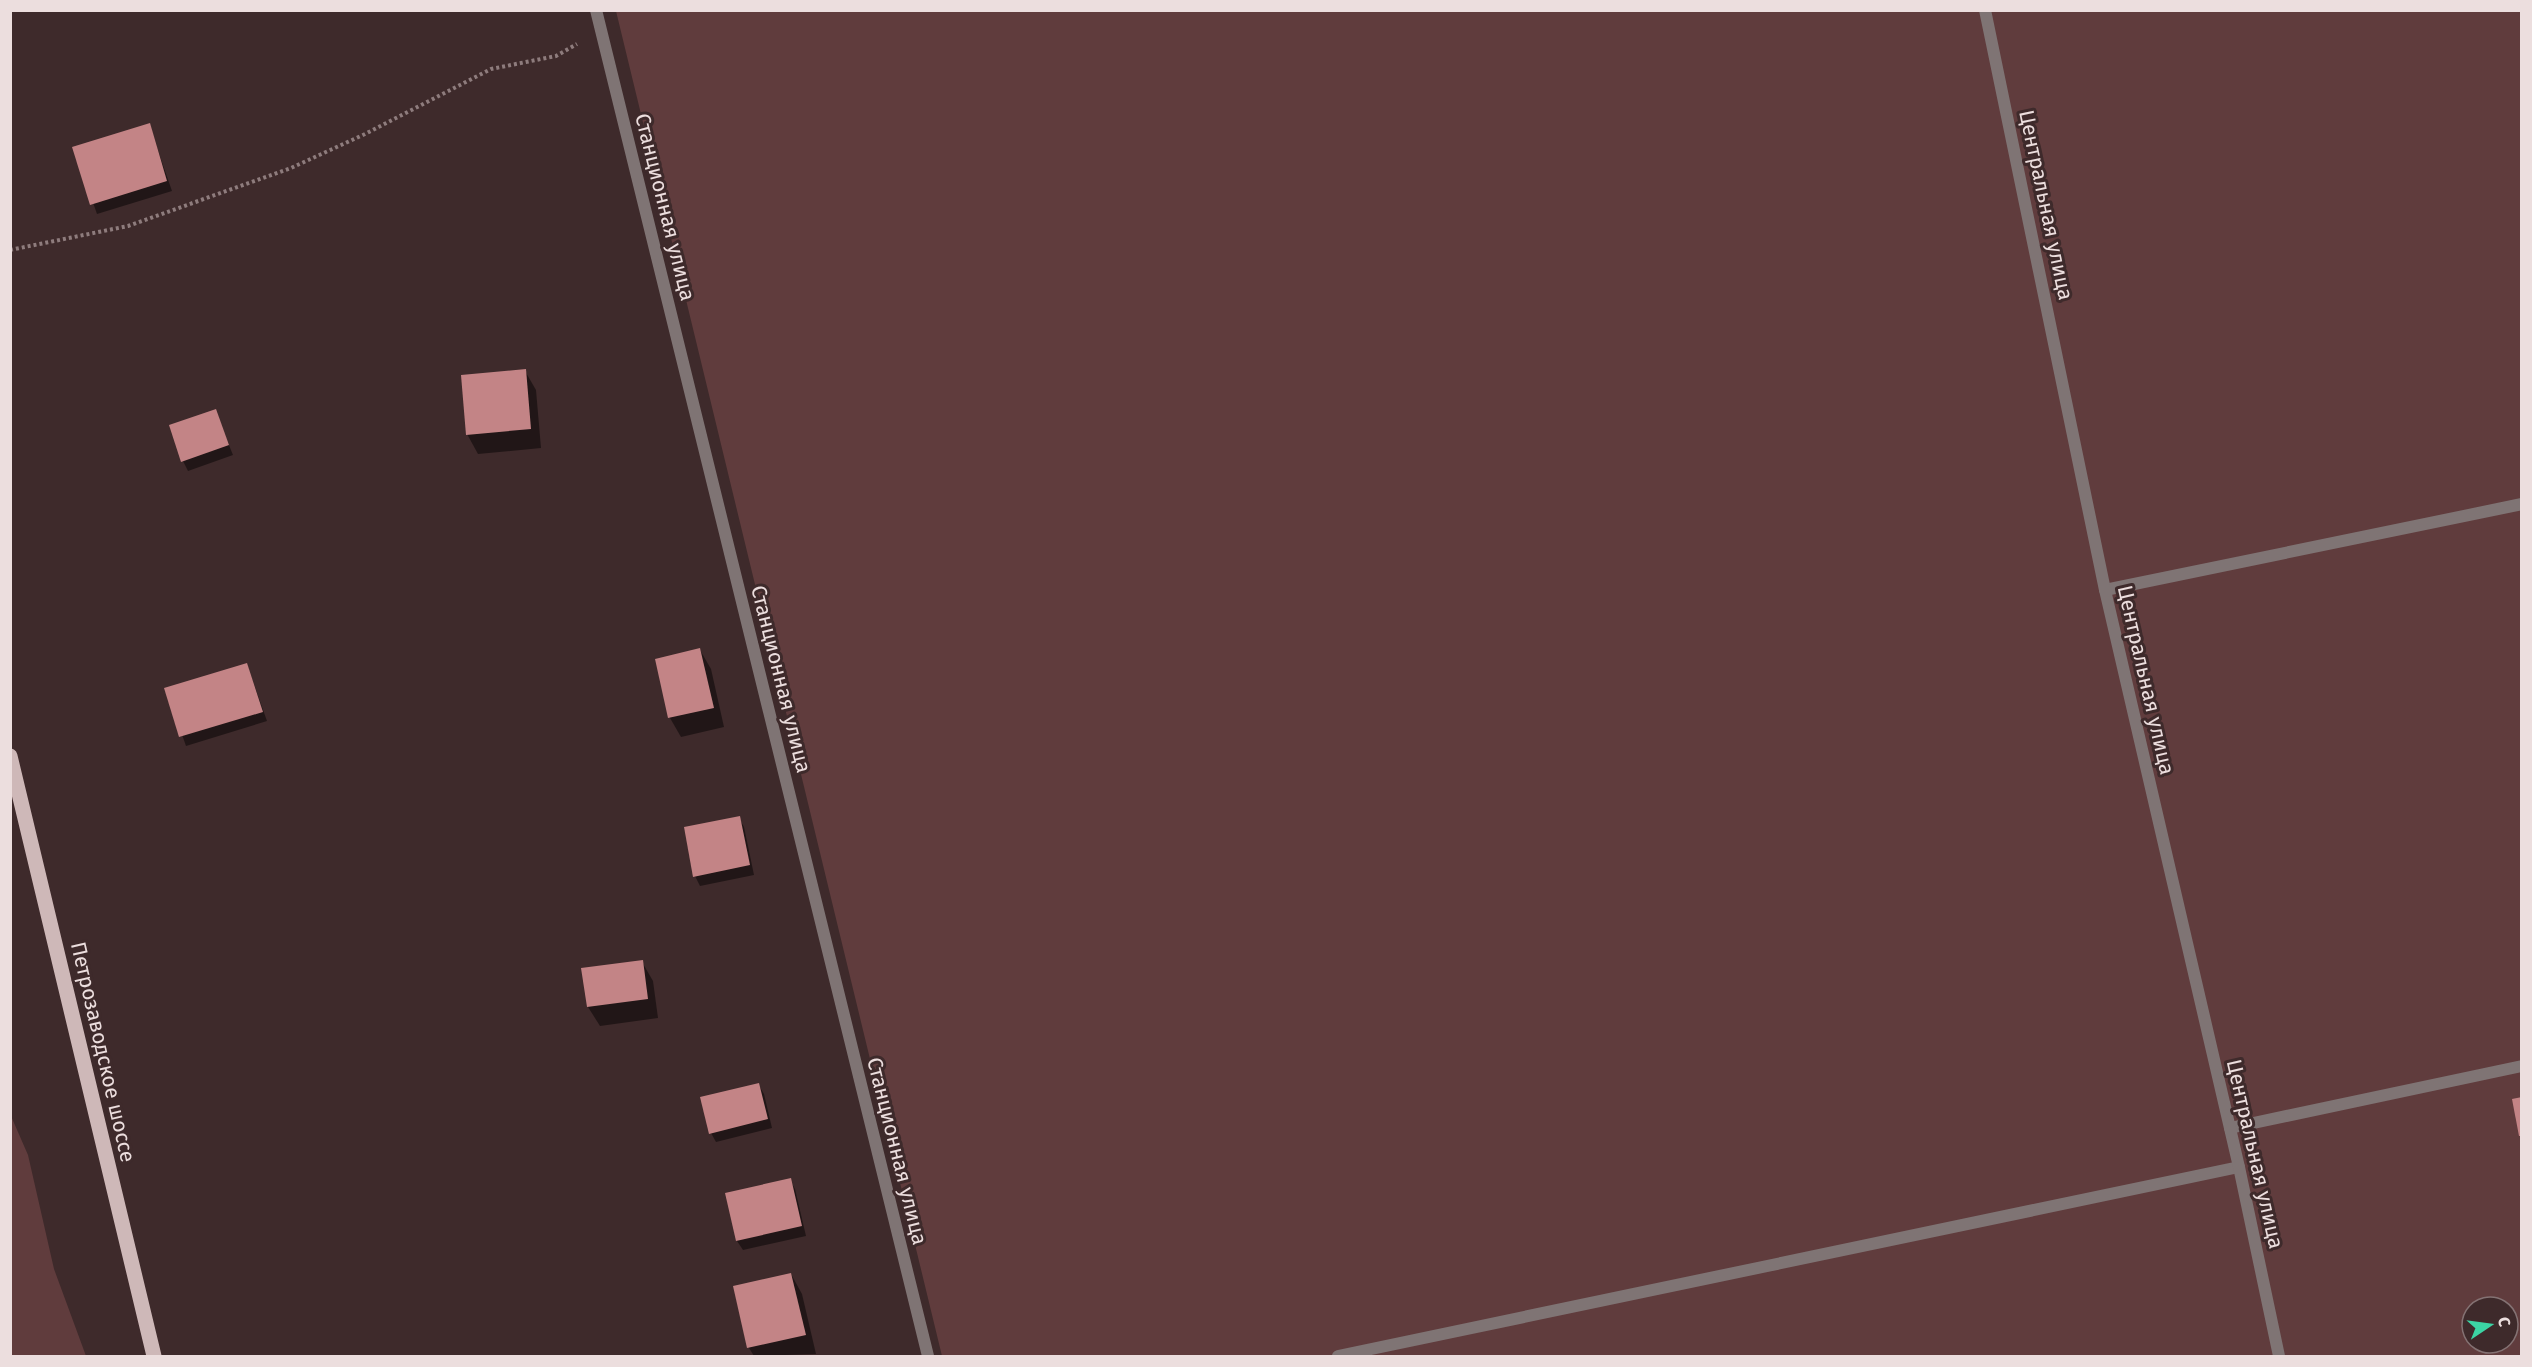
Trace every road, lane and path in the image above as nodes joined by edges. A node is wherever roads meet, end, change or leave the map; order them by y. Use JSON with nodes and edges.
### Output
{"nodes":[{"id":1,"x":596,"y":10,"type":"edge"},
{"id":2,"x":1985,"y":10,"type":"edge"},
{"id":3,"x":601,"y":30,"type":"junction"},
{"id":4,"x":10,"y":250,"type":"edge"},
{"id":5,"x":2522,"y":504,"type":"edge"},
{"id":6,"x":2105,"y":590,"type":"junction"},
{"id":7,"x":10,"y":756,"type":"edge"},
{"id":8,"x":2522,"y":1066,"type":"edge"},
{"id":9,"x":2230,"y":1128,"type":"junction"},
{"id":10,"x":2239,"y":1167,"type":"junction"},
{"id":11,"x":154,"y":1356,"type":"edge"},
{"id":12,"x":928,"y":1356,"type":"edge"},
{"id":13,"x":1338,"y":1356,"type":"edge"},
{"id":14,"x":2279,"y":1356,"type":"edge"}],
"edges":[{"from":1,"to":3,"type":"street","name":"Станционная улица"},
{"from":2,"to":6,"type":"street","name":"Центральная улица"},
{"from":3,"to":4,"type":"path"},
{"from":3,"to":12,"type":"street","name":"Станционная улица"},
{"from":5,"to":6,"type":"street"},
{"from":6,"to":9,"type":"street","name":"Центральная улица"},
{"from":7,"to":11,"type":"main road","name":"Петрозаводское шоссе"},
{"from":8,"to":9,"type":"street"},
{"from":9,"to":10,"type":"street","name":"Центральная улица"},
{"from":10,"to":13,"type":"street"},
{"from":10,"to":14,"type":"street","name":"Центральная улица"}]}
